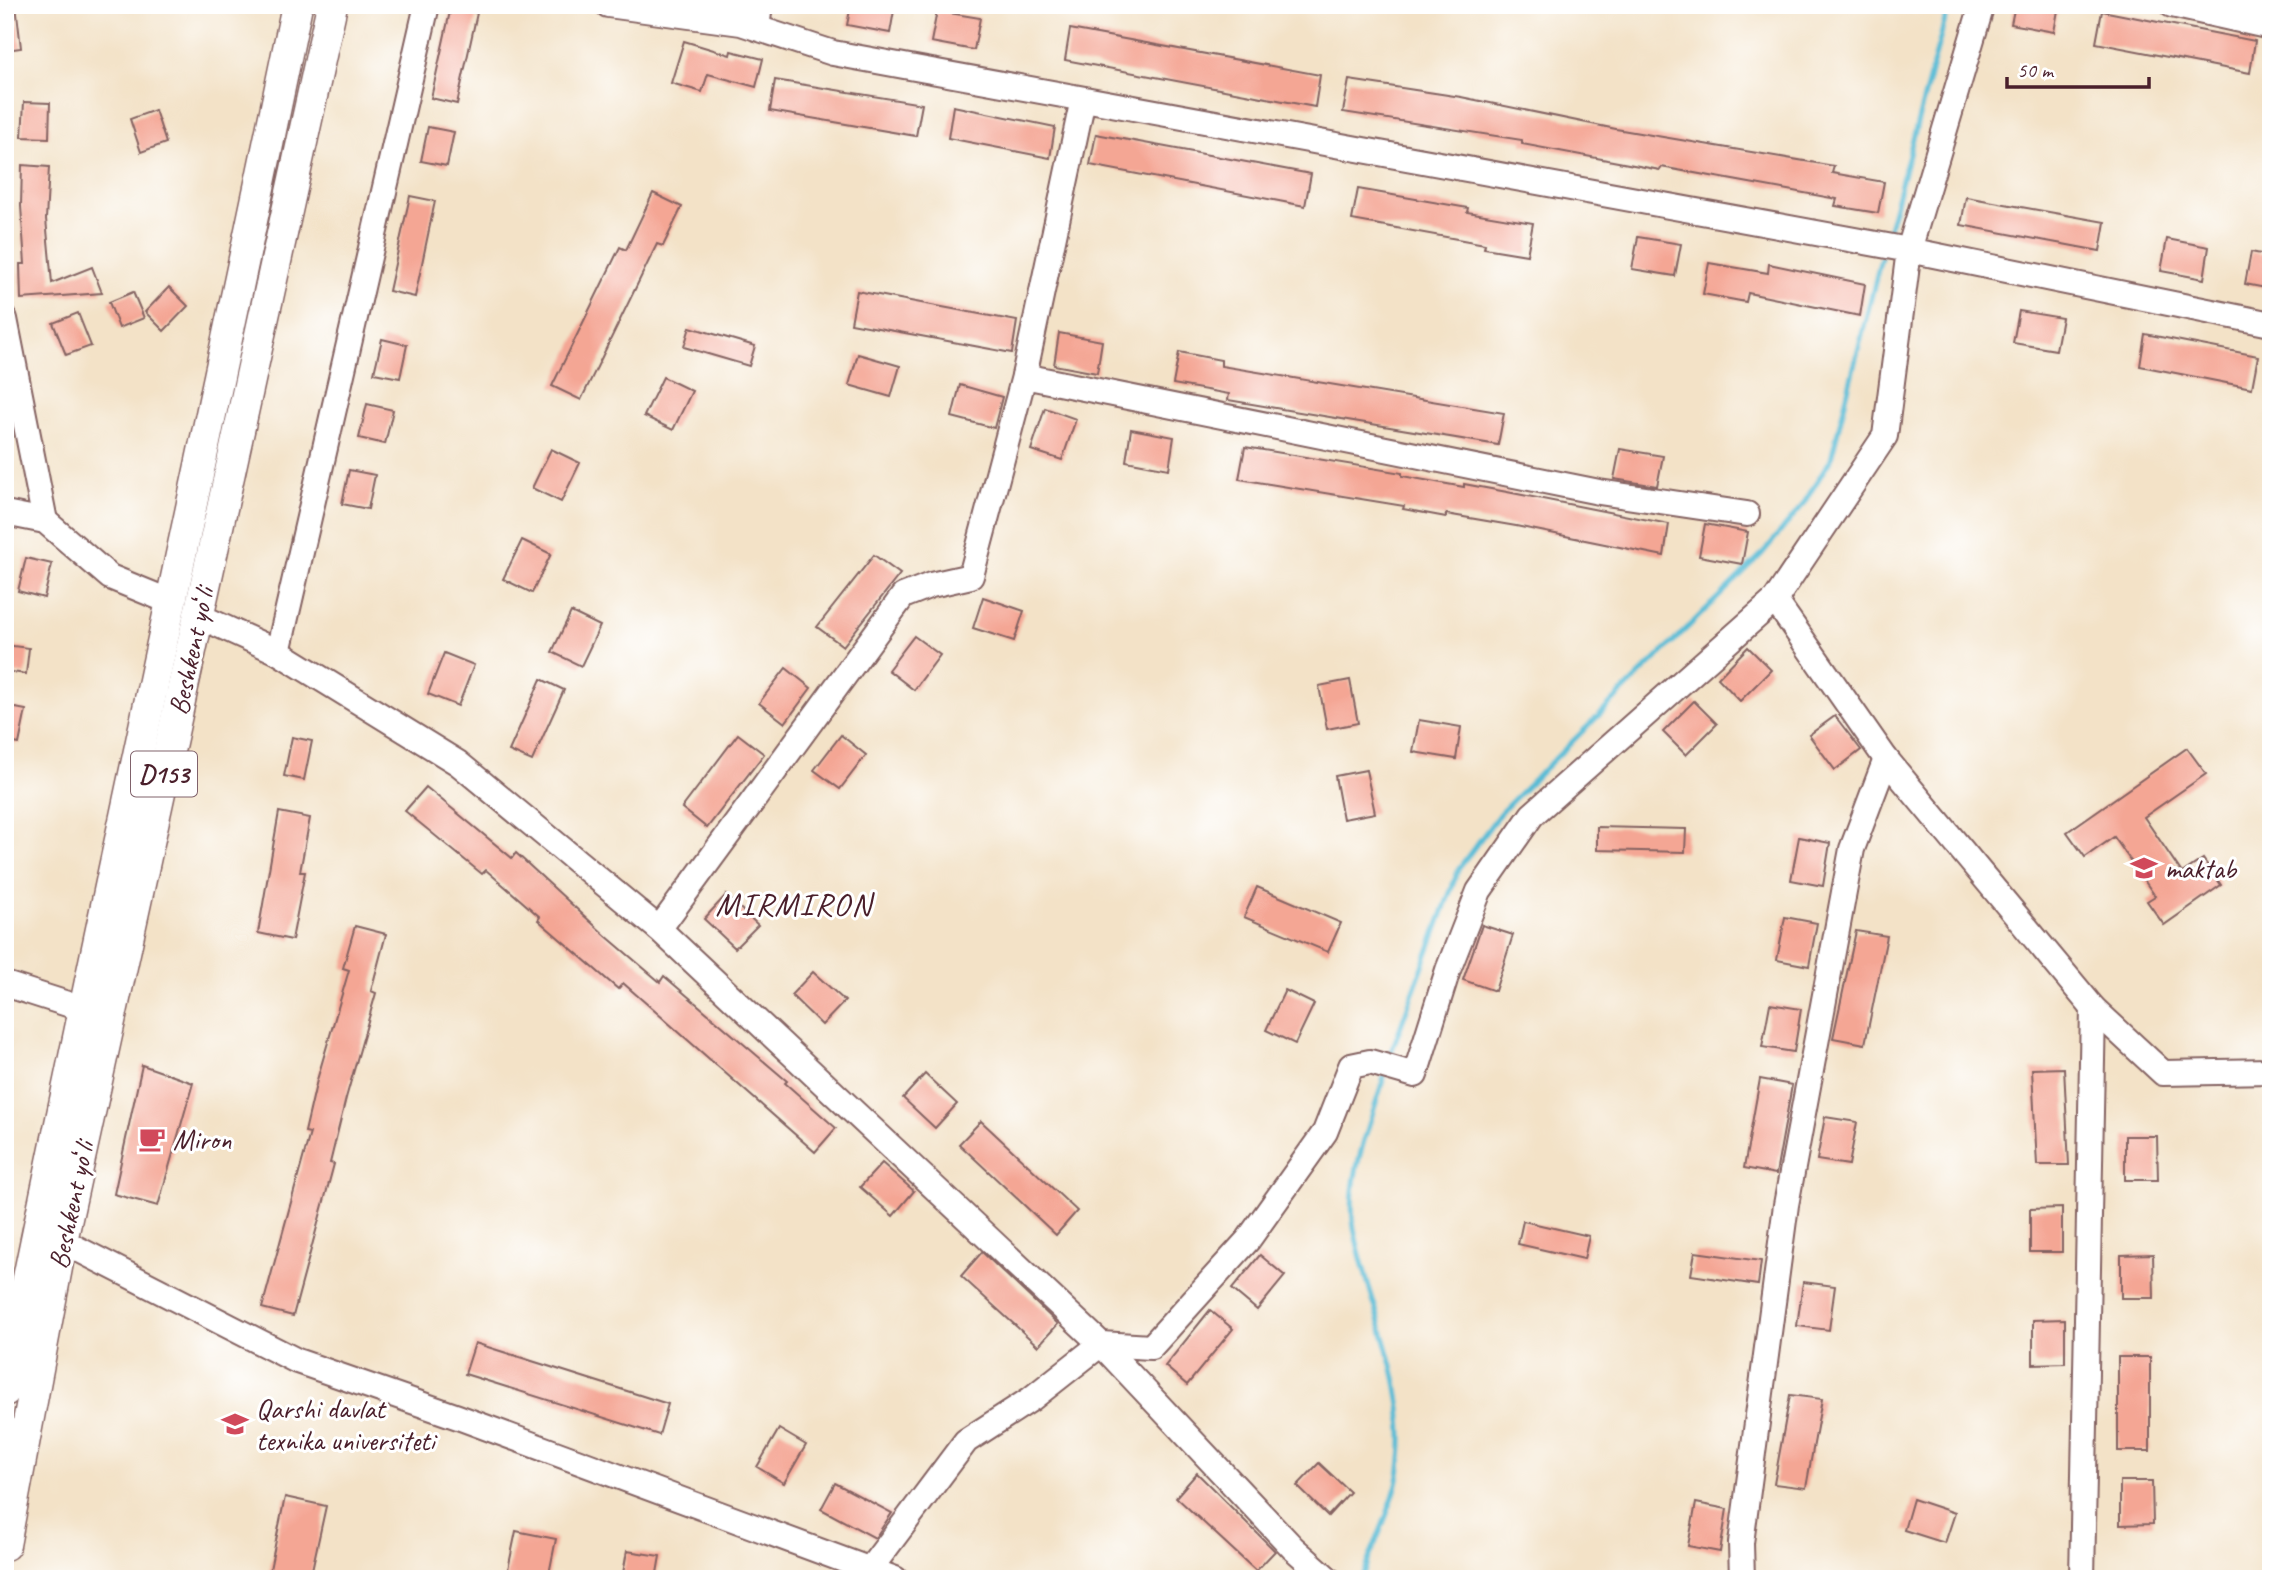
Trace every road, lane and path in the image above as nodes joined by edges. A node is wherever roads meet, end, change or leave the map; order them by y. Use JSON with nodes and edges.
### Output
{"nodes":[{"id":1,"x":297,"y":5,"type":"edge"},
{"id":2,"x":331,"y":5,"type":"edge"},
{"id":3,"x":427,"y":5,"type":"edge"},
{"id":4,"x":608,"y":5,"type":"edge"},
{"id":5,"x":1982,"y":5,"type":"edge"},
{"id":6,"x":2172,"y":5,"type":"edge"},
{"id":7,"x":758,"y":17,"type":"edge"},
{"id":8,"x":2271,"y":27,"type":"edge"},
{"id":9,"x":1083,"y":99,"type":"junction"},
{"id":10,"x":1909,"y":250,"type":"junction"},
{"id":11,"x":5,"y":319,"type":"edge"},
{"id":12,"x":2271,"y":324,"type":"edge"},
{"id":13,"x":1024,"y":376,"type":"junction"},
{"id":14,"x":5,"y":513,"type":"edge"},
{"id":15,"x":1748,"y":514,"type":"dead end"},
{"id":16,"x":45,"y":521,"type":"junction"},
{"id":17,"x":1775,"y":600,"type":"junction"},
{"id":18,"x":171,"y":602,"type":"junction"},
{"id":19,"x":199,"y":616,"type":"junction"},
{"id":20,"x":278,"y":652,"type":"junction"},
{"id":21,"x":1886,"y":759,"type":"junction"},
{"id":22,"x":659,"y":929,"type":"junction"},
{"id":23,"x":5,"y":984,"type":"edge"},
{"id":24,"x":2093,"y":1008,"type":"junction"},
{"id":25,"x":83,"y":1009,"type":"junction"},
{"id":26,"x":2271,"y":1071,"type":"edge"},
{"id":27,"x":62,"y":1241,"type":"junction"},
{"id":28,"x":1101,"y":1345,"type":"junction"},
{"id":29,"x":5,"y":1391,"type":"edge"},
{"id":30,"x":5,"y":1545,"type":"edge"},
{"id":31,"x":870,"y":1569,"type":"junction"},
{"id":32,"x":895,"y":1579,"type":"edge"},
{"id":33,"x":1328,"y":1579,"type":"edge"},
{"id":34,"x":1742,"y":1579,"type":"edge"},
{"id":35,"x":2082,"y":1579,"type":"edge"}],
"edges":[{"from":1,"to":18,"type":"main road","name":"Beshkent yoʻli","number":"D153"},
{"from":2,"to":19,"type":"main road","name":"Beshkent yoʻli","number":"D153"},
{"from":3,"to":20,"type":"street"},
{"from":4,"to":7,"type":"street"},
{"from":5,"to":10,"type":"street"},
{"from":6,"to":8,"type":"street"},
{"from":7,"to":9,"type":"street"},
{"from":9,"to":10,"type":"street"},
{"from":9,"to":13,"type":"street"},
{"from":10,"to":12,"type":"street"},
{"from":10,"to":17,"type":"street"},
{"from":11,"to":16,"type":"street"},
{"from":13,"to":15,"type":"street"},
{"from":13,"to":22,"type":"street"},
{"from":14,"to":16,"type":"street"},
{"from":16,"to":18,"type":"street"},
{"from":17,"to":21,"type":"street"},
{"from":17,"to":28,"type":"street"},
{"from":18,"to":25,"type":"main road","name":"Beshkent yoʻli","number":"D153"},
{"from":19,"to":20,"type":"street"},
{"from":19,"to":27,"type":"main road","name":"Beshkent yoʻli","number":"D153"},
{"from":20,"to":22,"type":"street"},
{"from":21,"to":24,"type":"street"},
{"from":21,"to":34,"type":"street"},
{"from":22,"to":28,"type":"street"},
{"from":23,"to":25,"type":"street"},
{"from":24,"to":26,"type":"street"},
{"from":24,"to":35,"type":"street"},
{"from":25,"to":29,"type":"main road","name":"Beshkent yoʻli","number":"D153"},
{"from":27,"to":30,"type":"main road","name":"Beshkent yoʻli","number":"D153"},
{"from":27,"to":31,"type":"street"},
{"from":28,"to":31,"type":"street"},
{"from":28,"to":33,"type":"street"},
{"from":31,"to":32,"type":"street"}]}
